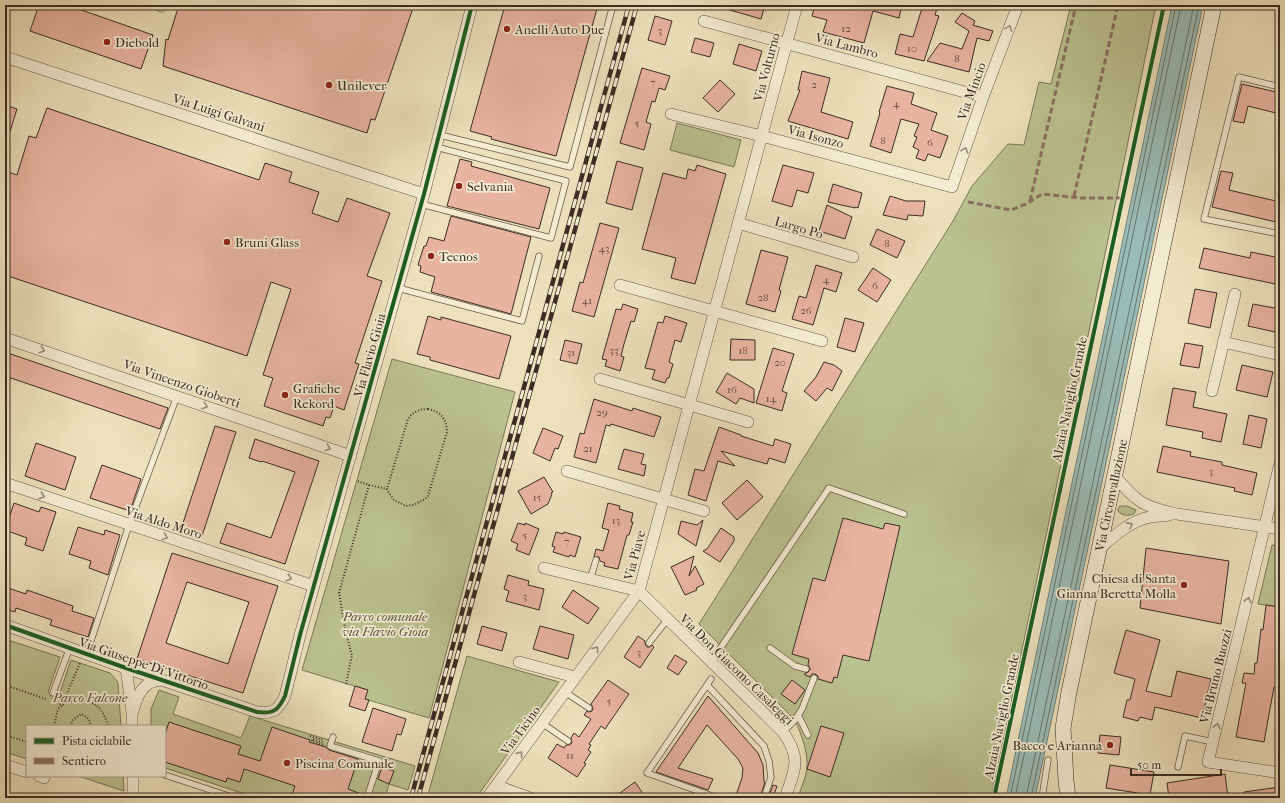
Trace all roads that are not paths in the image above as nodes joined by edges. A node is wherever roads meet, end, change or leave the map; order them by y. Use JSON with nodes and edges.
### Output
{"nodes":[{"id":1,"x":152,"y":5,"type":"edge"},
{"id":2,"x":164,"y":5,"type":"edge"},
{"id":3,"x":472,"y":5,"type":"edge"},
{"id":4,"x":613,"y":5,"type":"edge"},
{"id":5,"x":797,"y":5,"type":"edge"},
{"id":6,"x":1018,"y":5,"type":"edge"},
{"id":7,"x":1214,"y":5,"type":"edge"},
{"id":8,"x":704,"y":21,"type":"dead end"},
{"id":9,"x":787,"y":44,"type":"junction"},
{"id":10,"x":5,"y":57,"type":"edge"},
{"id":11,"x":1280,"y":87,"type":"edge"},
{"id":12,"x":983,"y":97,"type":"junction"},
{"id":13,"x":671,"y":114,"type":"dead end"},
{"id":14,"x":440,"y":135,"type":"junction"},
{"id":15,"x":762,"y":136,"type":"junction"},
{"id":16,"x":436,"y":147,"type":"junction"},
{"id":17,"x":952,"y":187,"type":"joint"},
{"id":18,"x":423,"y":199,"type":"junction"},
{"id":19,"x":738,"y":223,"type":"junction"},
{"id":20,"x":1280,"y":234,"type":"edge"},
{"id":21,"x":539,"y":256,"type":"dead end"},
{"id":22,"x":853,"y":257,"type":"dead end"},
{"id":23,"x":620,"y":285,"type":"dead end"},
{"id":24,"x":398,"y":288,"type":"junction"},
{"id":25,"x":1235,"y":294,"type":"dead end"},
{"id":26,"x":714,"y":311,"type":"junction"},
{"id":27,"x":5,"y":338,"type":"edge"},
{"id":28,"x":822,"y":341,"type":"dead end"},
{"id":29,"x":1223,"y":342,"type":"junction"},
{"id":30,"x":1280,"y":355,"type":"edge"},
{"id":31,"x":600,"y":379,"type":"dead end"},
{"id":32,"x":1212,"y":391,"type":"dead end"},
{"id":33,"x":177,"y":396,"type":"junction"},
{"id":34,"x":689,"y":404,"type":"junction"},
{"id":35,"x":748,"y":422,"type":"dead end"},
{"id":36,"x":350,"y":456,"type":"junction"},
{"id":37,"x":1280,"y":463,"type":"edge"},
{"id":38,"x":567,"y":471,"type":"dead end"},
{"id":39,"x":1115,"y":476,"type":"junction"},
{"id":40,"x":5,"y":483,"type":"edge"},
{"id":41,"x":664,"y":500,"type":"junction"},
{"id":42,"x":704,"y":511,"type":"dead end"},
{"id":43,"x":904,"y":514,"type":"dead end"},
{"id":44,"x":1177,"y":514,"type":"junction"},
{"id":45,"x":129,"y":525,"type":"junction"},
{"id":46,"x":1265,"y":527,"type":"junction"},
{"id":47,"x":1280,"y":529,"type":"edge"},
{"id":48,"x":1099,"y":549,"type":"junction"},
{"id":49,"x":596,"y":560,"type":"dead end"},
{"id":50,"x":544,"y":568,"type":"dead end"},
{"id":51,"x":590,"y":580,"type":"junction"},
{"id":52,"x":314,"y":586,"type":"junction"},
{"id":53,"x":639,"y":591,"type":"junction"},
{"id":54,"x":666,"y":620,"type":"junction"},
{"id":55,"x":5,"y":624,"type":"edge"},
{"id":56,"x":649,"y":643,"type":"dead end"},
{"id":57,"x":70,"y":647,"type":"junction"},
{"id":58,"x":770,"y":648,"type":"dead end"},
{"id":59,"x":84,"y":657,"type":"junction"},
{"id":60,"x":519,"y":662,"type":"dead end"},
{"id":61,"x":711,"y":662,"type":"junction"},
{"id":62,"x":126,"y":668,"type":"junction"},
{"id":63,"x":806,"y":669,"type":"dead end"},
{"id":64,"x":575,"y":677,"type":"junction"},
{"id":65,"x":814,"y":678,"type":"dead end"},
{"id":66,"x":711,"y":679,"type":"dead end"},
{"id":67,"x":162,"y":680,"type":"junction"},
{"id":68,"x":707,"y":685,"type":"junction"},
{"id":69,"x":565,"y":692,"type":"junction"},
{"id":70,"x":53,"y":693,"type":"dead end"},
{"id":71,"x":589,"y":708,"type":"dead end"},
{"id":72,"x":278,"y":709,"type":"joint"},
{"id":73,"x":132,"y":712,"type":"junction"},
{"id":74,"x":798,"y":715,"type":"junction"},
{"id":75,"x":542,"y":723,"type":"junction"},
{"id":76,"x":132,"y":725,"type":"edge"},
{"id":77,"x":783,"y":732,"type":"junction"},
{"id":78,"x":808,"y":735,"type":"dead end"},
{"id":79,"x":333,"y":737,"type":"dead end"},
{"id":80,"x":568,"y":741,"type":"dead end"},
{"id":81,"x":1213,"y":742,"type":"junction"},
{"id":82,"x":1048,"y":760,"type":"dead end"},
{"id":83,"x":7,"y":765,"type":"edge"},
{"id":84,"x":1178,"y":767,"type":"dead end"},
{"id":85,"x":26,"y":772,"type":"edge"},
{"id":86,"x":1280,"y":773,"type":"edge"},
{"id":87,"x":166,"y":775,"type":"edge"},
{"id":88,"x":5,"y":777,"type":"edge"},
{"id":89,"x":132,"y":777,"type":"edge"},
{"id":90,"x":497,"y":786,"type":"junction"},
{"id":91,"x":133,"y":798,"type":"edge"},
{"id":92,"x":235,"y":798,"type":"edge"},
{"id":93,"x":367,"y":798,"type":"edge"},
{"id":94,"x":487,"y":798,"type":"edge"},
{"id":95,"x":530,"y":798,"type":"edge"},
{"id":96,"x":718,"y":798,"type":"edge"},
{"id":97,"x":764,"y":798,"type":"edge"},
{"id":98,"x":785,"y":798,"type":"edge"},
{"id":99,"x":1042,"y":798,"type":"edge"},
{"id":100,"x":1068,"y":798,"type":"edge"}],
"edges":[{"from":1,"to":2,"type":"lane"},
{"from":3,"to":14,"type":"street","name":"Via Flavio Gioia"},
{"from":4,"to":14,"type":"lane"},
{"from":5,"to":9,"type":"street","name":"Via Volturno"},
{"from":12,"to":6,"type":"street","name":"Via Mincio","one_way":true},
{"from":7,"to":39,"type":"main road","name":"Via Circonvallazione"},
{"from":8,"to":9,"type":"street","name":"Via Lambro"},
{"from":9,"to":12,"type":"street","name":"Via Lambro"},
{"from":9,"to":15,"type":"street","name":"Via Volturno"},
{"from":10,"to":18,"type":"street","name":"Via Luigi Galvani"},
{"from":11,"to":20,"type":"lane"},
{"from":17,"to":12,"type":"street","name":"Via Mincio","one_way":true},
{"from":13,"to":15,"type":"street","name":"Via Isonzo"},
{"from":14,"to":16,"type":"street","name":"Via Flavio Gioia"},
{"from":15,"to":17,"type":"street","name":"Via Isonzo"},
{"from":15,"to":19,"type":"street"},
{"from":16,"to":18,"type":"street","name":"Via Flavio Gioia"},
{"from":16,"to":18,"type":"lane"},
{"from":18,"to":24,"type":"street","name":"Via Flavio Gioia"},
{"from":19,"to":22,"type":"street","name":"Largo Po"},
{"from":19,"to":26,"type":"street"},
{"from":21,"to":24,"type":"lane"},
{"from":23,"to":26,"type":"street"},
{"from":24,"to":36,"type":"street","name":"Via Flavio Gioia"},
{"from":25,"to":29,"type":"street"},
{"from":26,"to":28,"type":"street"},
{"from":26,"to":34,"type":"street","name":"Via Piave"},
{"from":27,"to":33,"type":"street","name":"Via Vincenzo Gioberti","one_way":true},
{"from":29,"to":30,"type":"street"},
{"from":29,"to":32,"type":"street"},
{"from":31,"to":34,"type":"street"},
{"from":33,"to":36,"type":"street","name":"Via Vincenzo Gioberti","one_way":true},
{"from":33,"to":45,"type":"lane"},
{"from":34,"to":35,"type":"street"},
{"from":34,"to":41,"type":"street","name":"Via Piave"},
{"from":36,"to":52,"type":"street","name":"Via Flavio Gioia"},
{"from":37,"to":46,"type":"street","name":"Via Bruno Buozzi"},
{"from":38,"to":41,"type":"street"},
{"from":39,"to":44,"type":"street"},
{"from":39,"to":48,"type":"main road","name":"Via Circonvallazione"},
{"from":40,"to":45,"type":"street","name":"Via Aldo Moro","one_way":true},
{"from":41,"to":42,"type":"street"},
{"from":41,"to":53,"type":"street","name":"Via Piave"},
{"from":43,"to":61,"type":"lane"},
{"from":44,"to":46,"type":"street"},
{"from":48,"to":44,"type":"street","one_way":true},
{"from":45,"to":52,"type":"street","name":"Via Aldo Moro","one_way":true},
{"from":45,"to":59,"type":"lane"},
{"from":46,"to":47,"type":"street"},
{"from":81,"to":46,"type":"street","name":"Via Bruno Buozzi","one_way":true},
{"from":48,"to":100,"type":"main road","name":"Via Circonvallazione"},
{"from":49,"to":51,"type":"lane"},
{"from":50,"to":51,"type":"street","name":"Via Piave"},
{"from":51,"to":53,"type":"street","name":"Via Piave"},
{"from":52,"to":72,"type":"street","name":"Via Flavio Gioia"},
{"from":53,"to":54,"type":"street","name":"Via Don Giacomo Casaleggi"},
{"from":64,"to":53,"type":"street","name":"Via Ticino","one_way":true},
{"from":54,"to":56,"type":"lane"},
{"from":54,"to":61,"type":"street","name":"Via Don Giacomo Casaleggi"},
{"from":55,"to":57,"type":"street","name":"Via Giuseppe Di Vittorio"},
{"from":57,"to":59,"type":"street","name":"Via Giuseppe Di Vittorio"},
{"from":57,"to":70,"type":"lane"},
{"from":58,"to":63,"type":"lane"},
{"from":59,"to":62,"type":"street","name":"Via Giuseppe Di Vittorio"},
{"from":60,"to":64,"type":"street"},
{"from":61,"to":77,"type":"street","name":"Via Don Giacomo Casaleggi"},
{"from":62,"to":67,"type":"street","name":"Via Giuseppe Di Vittorio"},
{"from":62,"to":73,"type":"street"},
{"from":64,"to":69,"type":"street","name":"Via Ticino"},
{"from":65,"to":74,"type":"lane"},
{"from":66,"to":68,"type":"lane"},
{"from":67,"to":72,"type":"street","name":"Via Giuseppe Di Vittorio"},
{"from":67,"to":73,"type":"street"},
{"from":68,"to":96,"type":"lane"},
{"from":68,"to":97,"type":"lane"},
{"from":69,"to":71,"type":"lane"},
{"from":69,"to":75,"type":"street","name":"Via Ticino"},
{"from":73,"to":76,"type":"street"},
{"from":74,"to":77,"type":"lane"},
{"from":74,"to":78,"type":"lane"},
{"from":75,"to":80,"type":"lane"},
{"from":90,"to":75,"type":"street","name":"Via Ticino","one_way":true},
{"from":77,"to":98,"type":"street","name":"Via Don Giacomo Casaleggi"},
{"from":79,"to":93,"type":"lane"},
{"from":81,"to":84,"type":"lane"},
{"from":81,"to":86,"type":"street","name":"Via Bruno Buozzi"},
{"from":82,"to":99,"type":"lane"},
{"from":83,"to":85,"type":"street"},
{"from":83,"to":88,"type":"lane"},
{"from":87,"to":92,"type":"lane"},
{"from":89,"to":91,"type":"street"},
{"from":90,"to":94,"type":"street","name":"Via Ticino"},
{"from":90,"to":95,"type":"street"}]}
